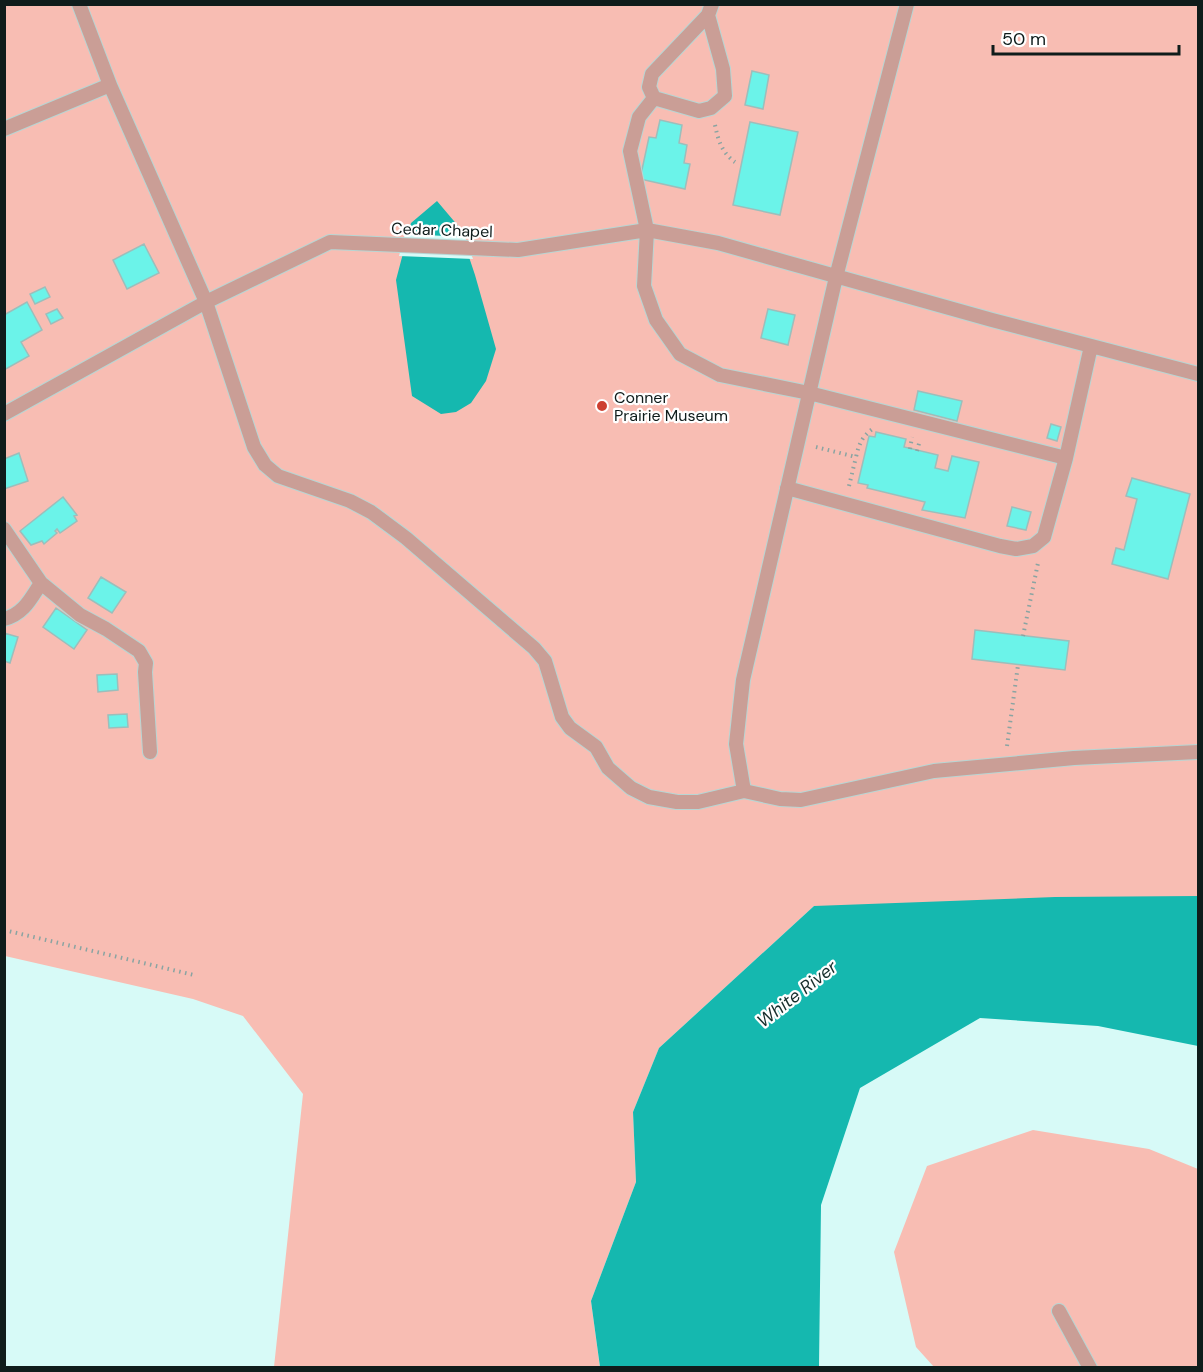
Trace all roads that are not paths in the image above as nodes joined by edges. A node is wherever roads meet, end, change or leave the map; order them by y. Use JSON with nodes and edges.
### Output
{"nodes":[{"id":1,"x":79,"y":4,"type":"edge"},
{"id":2,"x":907,"y":4,"type":"edge"},
{"id":3,"x":710,"y":10,"type":"edge"},
{"id":4,"x":110,"y":85,"type":"junction"},
{"id":5,"x":654,"y":98,"type":"junction"},
{"id":6,"x":4,"y":129,"type":"edge"},
{"id":7,"x":647,"y":230,"type":"junction"},
{"id":8,"x":836,"y":277,"type":"junction"},
{"id":9,"x":206,"y":302,"type":"junction"},
{"id":10,"x":1091,"y":346,"type":"junction"},
{"id":11,"x":1198,"y":374,"type":"edge"},
{"id":12,"x":809,"y":393,"type":"junction"},
{"id":13,"x":4,"y":414,"type":"edge"},
{"id":14,"x":1066,"y":458,"type":"junction"},
{"id":15,"x":787,"y":488,"type":"junction"},
{"id":16,"x":4,"y":529,"type":"edge"},
{"id":17,"x":41,"y":583,"type":"junction"},
{"id":18,"x":4,"y":619,"type":"edge"},
{"id":19,"x":150,"y":752,"type":"dead end"},
{"id":20,"x":1198,"y":752,"type":"edge"},
{"id":21,"x":744,"y":791,"type":"junction"},
{"id":22,"x":1059,"y":1311,"type":"dead end"},
{"id":23,"x":1090,"y":1368,"type":"edge"}],
"edges":[{"from":1,"to":4,"type":"lane"},
{"from":2,"to":8,"type":"lane"},
{"from":3,"to":5,"type":"lane"},
{"from":3,"to":5,"type":"lane"},
{"from":4,"to":6,"type":"lane"},
{"from":4,"to":9,"type":"lane"},
{"from":5,"to":7,"type":"lane"},
{"from":7,"to":8,"type":"lane","name":"Cedar Chapel"},
{"from":7,"to":9,"type":"lane","name":"Cedar Chapel"},
{"from":7,"to":12,"type":"lane"},
{"from":8,"to":10,"type":"lane","name":"Cedar Chapel"},
{"from":8,"to":12,"type":"lane"},
{"from":9,"to":13,"type":"lane","name":"Cedar Chapel"},
{"from":9,"to":21,"type":"lane"},
{"from":10,"to":11,"type":"lane","name":"Cedar Chapel"},
{"from":10,"to":14,"type":"lane"},
{"from":12,"to":14,"type":"lane"},
{"from":12,"to":15,"type":"lane"},
{"from":14,"to":15,"type":"lane"},
{"from":15,"to":21,"type":"lane"},
{"from":16,"to":17,"type":"lane"},
{"from":17,"to":18,"type":"lane"},
{"from":17,"to":19,"type":"lane"},
{"from":20,"to":21,"type":"lane"},
{"from":22,"to":23,"type":"lane"}]}
